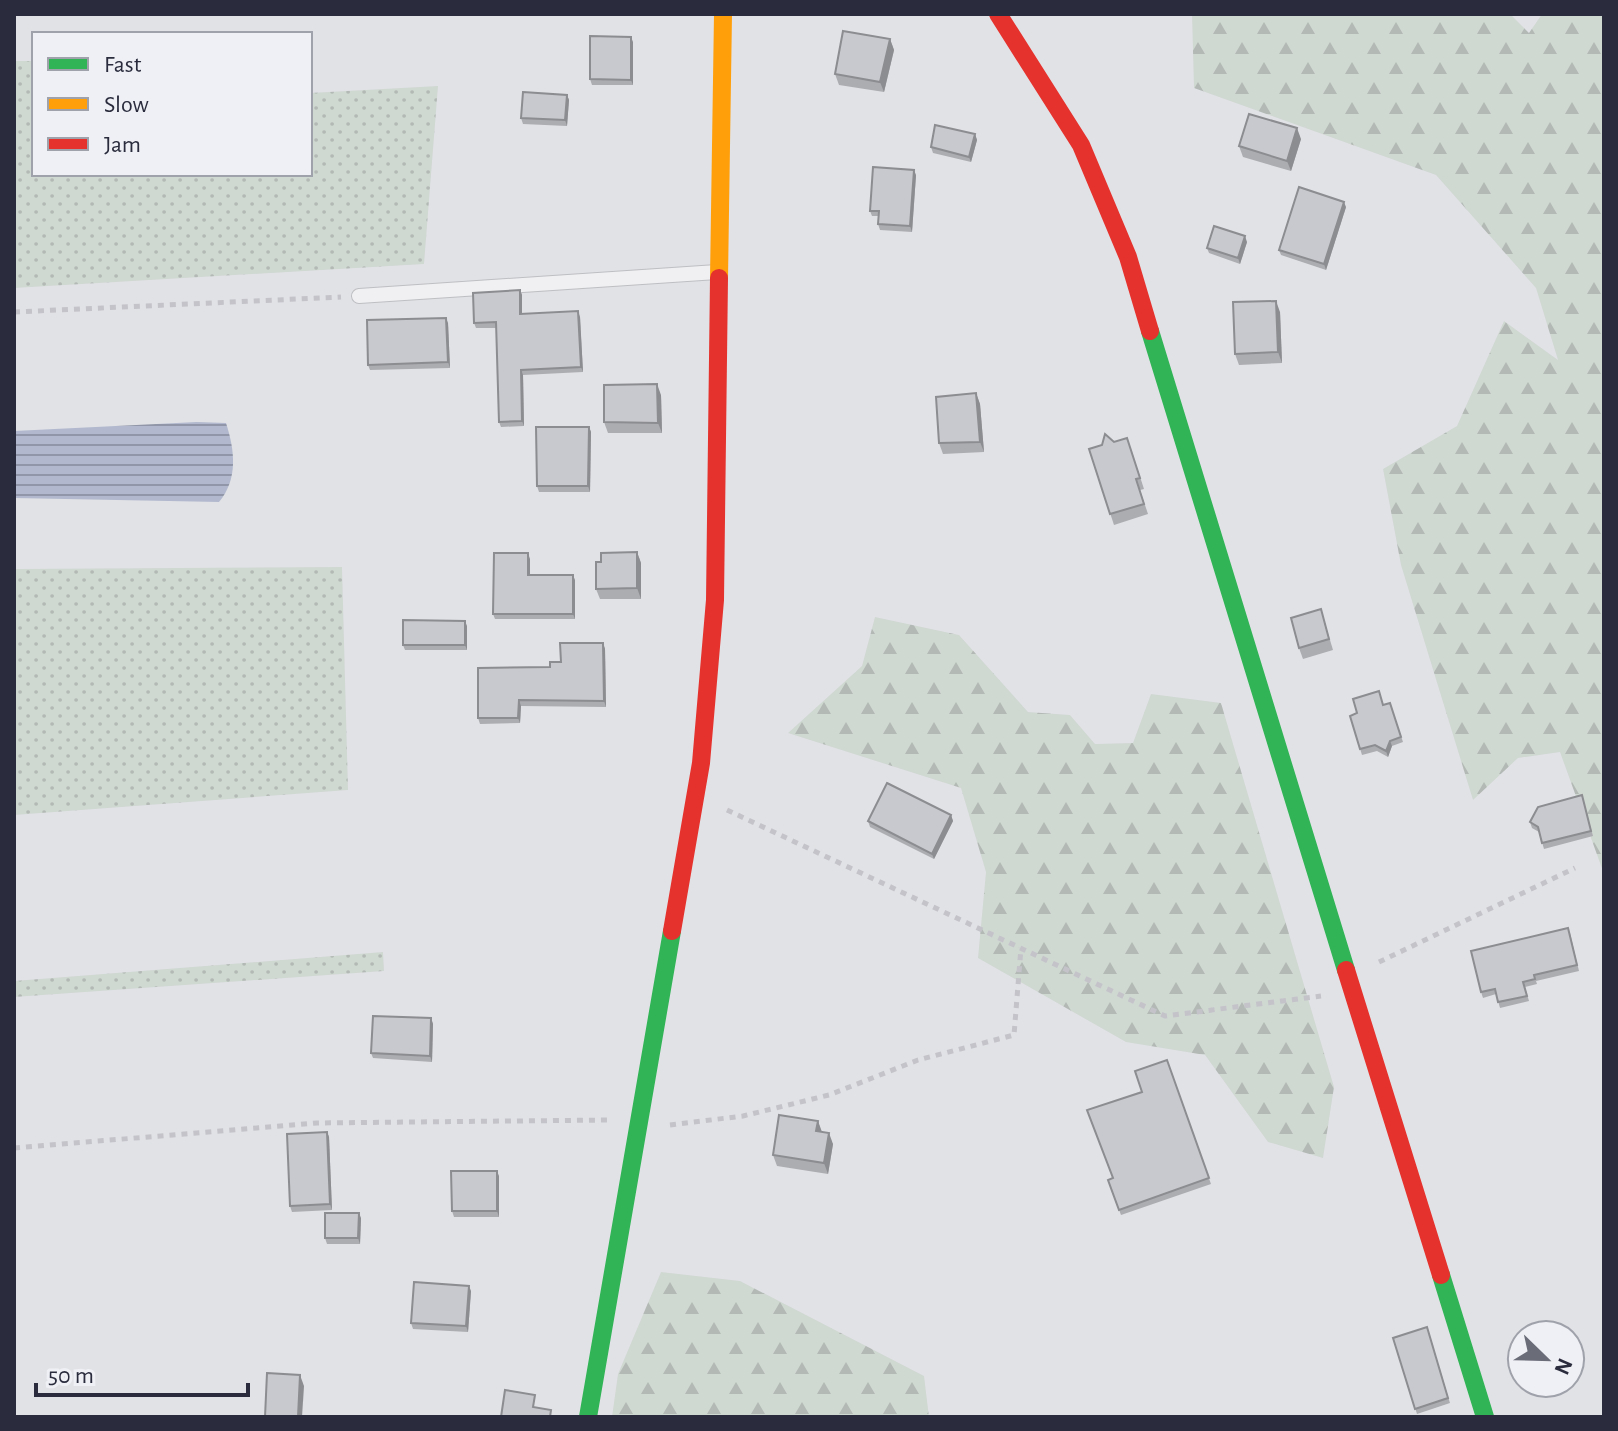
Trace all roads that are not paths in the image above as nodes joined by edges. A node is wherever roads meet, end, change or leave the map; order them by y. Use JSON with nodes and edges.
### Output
{"nodes":[{"id":1,"x":723,"y":14,"type":"edge"},
{"id":2,"x":998,"y":14,"type":"edge"},
{"id":3,"x":719,"y":272,"type":"junction"},
{"id":4,"x":359,"y":296,"type":"road end"},
{"id":5,"x":588,"y":1417,"type":"edge"},
{"id":6,"x":1485,"y":1417,"type":"edge"}],
"edges":[{"from":1,"to":3,"type":"street"},
{"from":2,"to":6,"type":"street"},
{"from":3,"to":4,"type":"lane"},
{"from":3,"to":5,"type":"street"}]}
